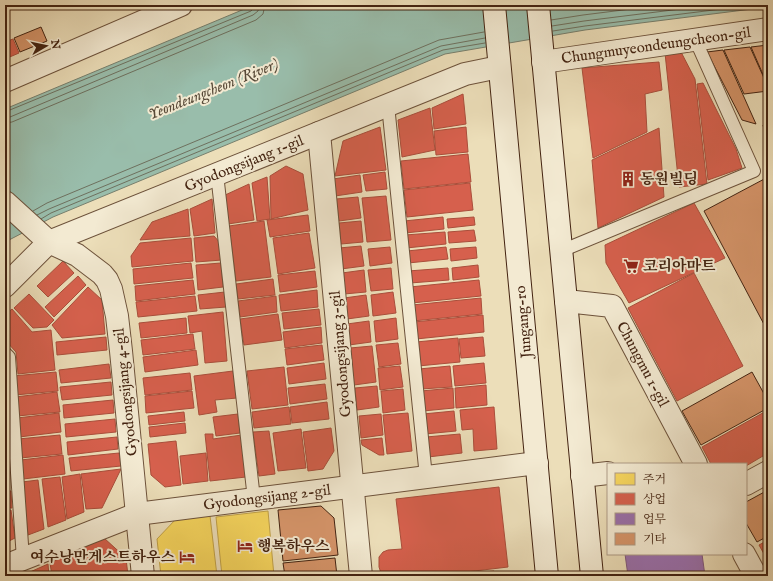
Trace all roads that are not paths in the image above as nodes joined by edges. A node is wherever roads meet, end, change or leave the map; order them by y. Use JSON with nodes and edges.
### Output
{"nodes":[{"id":1,"x":182,"y":5,"type":"edge"},
{"id":2,"x":494,"y":5,"type":"edge"},
{"id":3,"x":538,"y":5,"type":"edge"},
{"id":4,"x":768,"y":29,"type":"edge"},
{"id":5,"x":695,"y":40,"type":"junction"},
{"id":6,"x":543,"y":62,"type":"junction"},
{"id":7,"x":499,"y":67,"type":"junction"},
{"id":8,"x":5,"y":81,"type":"edge"},
{"id":9,"x":388,"y":105,"type":"junction"},
{"id":10,"x":319,"y":132,"type":"junction"},
{"id":11,"x":217,"y":174,"type":"junction"},
{"id":12,"x":5,"y":202,"type":"edge"},
{"id":13,"x":49,"y":242,"type":"junction"},
{"id":14,"x":561,"y":251,"type":"junction"},
{"id":15,"x":5,"y":286,"type":"edge"},
{"id":16,"x":566,"y":301,"type":"junction"},
{"id":17,"x":5,"y":353,"type":"edge"},
{"id":18,"x":537,"y":463,"type":"junction"},
{"id":19,"x":695,"y":463,"type":"edge"},
{"id":20,"x":768,"y":472,"type":"edge"},
{"id":21,"x":607,"y":473,"type":"edge"},
{"id":22,"x":582,"y":476,"type":"junction"},
{"id":23,"x":426,"y":477,"type":"junction"},
{"id":24,"x":747,"y":483,"type":"edge"},
{"id":25,"x":352,"y":487,"type":"junction"},
{"id":26,"x":254,"y":499,"type":"junction"},
{"id":27,"x":137,"y":514,"type":"junction"},
{"id":28,"x":745,"y":555,"type":"edge"},
{"id":29,"x":14,"y":562,"type":"edge"},
{"id":30,"x":143,"y":576,"type":"edge"},
{"id":31,"x":361,"y":576,"type":"edge"},
{"id":32,"x":548,"y":576,"type":"edge"},
{"id":33,"x":592,"y":576,"type":"edge"},
{"id":34,"x":756,"y":576,"type":"edge"}],
"edges":[{"from":1,"to":8,"type":"street"},
{"from":2,"to":7,"type":"street","name":"Jungang-ro"},
{"from":3,"to":6,"type":"street"},
{"from":4,"to":5,"type":"street","name":"Chungmuyeondeungcheon-gil"},
{"from":5,"to":6,"type":"street","name":"Chungmuyeondeungcheon-gil"},
{"from":5,"to":14,"type":"lane"},
{"from":6,"to":14,"type":"street"},
{"from":7,"to":9,"type":"street","name":"Gyodongsijang 1-gil"},
{"from":7,"to":18,"type":"street","name":"Jungang-ro"},
{"from":9,"to":10,"type":"street","name":"Gyodongsijang 1-gil"},
{"from":9,"to":23,"type":"lane"},
{"from":10,"to":11,"type":"street","name":"Gyodongsijang 1-gil"},
{"from":10,"to":25,"type":"street","name":"Gyodongsijang 3-gil"},
{"from":11,"to":13,"type":"street","name":"Gyodongsijang 1-gil"},
{"from":11,"to":26,"type":"lane"},
{"from":12,"to":13,"type":"street","name":"Gyodongsijang 4-gil"},
{"from":13,"to":15,"type":"street","name":"Gyodongsijang 1-gil"},
{"from":13,"to":27,"type":"street","name":"Gyodongsijang 4-gil"},
{"from":14,"to":16,"type":"street"},
{"from":16,"to":19,"type":"street","name":"Chungmu 1-gil"},
{"from":16,"to":22,"type":"street"},
{"from":17,"to":29,"type":"lane"},
{"from":18,"to":23,"type":"street","name":"Gyodongsijang 2-gil"},
{"from":18,"to":32,"type":"street","name":"Jungang-ro"},
{"from":20,"to":24,"type":"street"},
{"from":21,"to":22,"type":"street"},
{"from":22,"to":33,"type":"street"},
{"from":23,"to":25,"type":"street","name":"Gyodongsijang 2-gil"},
{"from":25,"to":26,"type":"street","name":"Gyodongsijang 2-gil"},
{"from":25,"to":31,"type":"street","name":"Gyodongsijang 3-gil"},
{"from":26,"to":27,"type":"street","name":"Gyodongsijang 2-gil"},
{"from":27,"to":29,"type":"street","name":"Gyodongsijang 2-gil"},
{"from":27,"to":30,"type":"street","name":"Gyodongsijang 4-gil"},
{"from":28,"to":34,"type":"street"}]}
